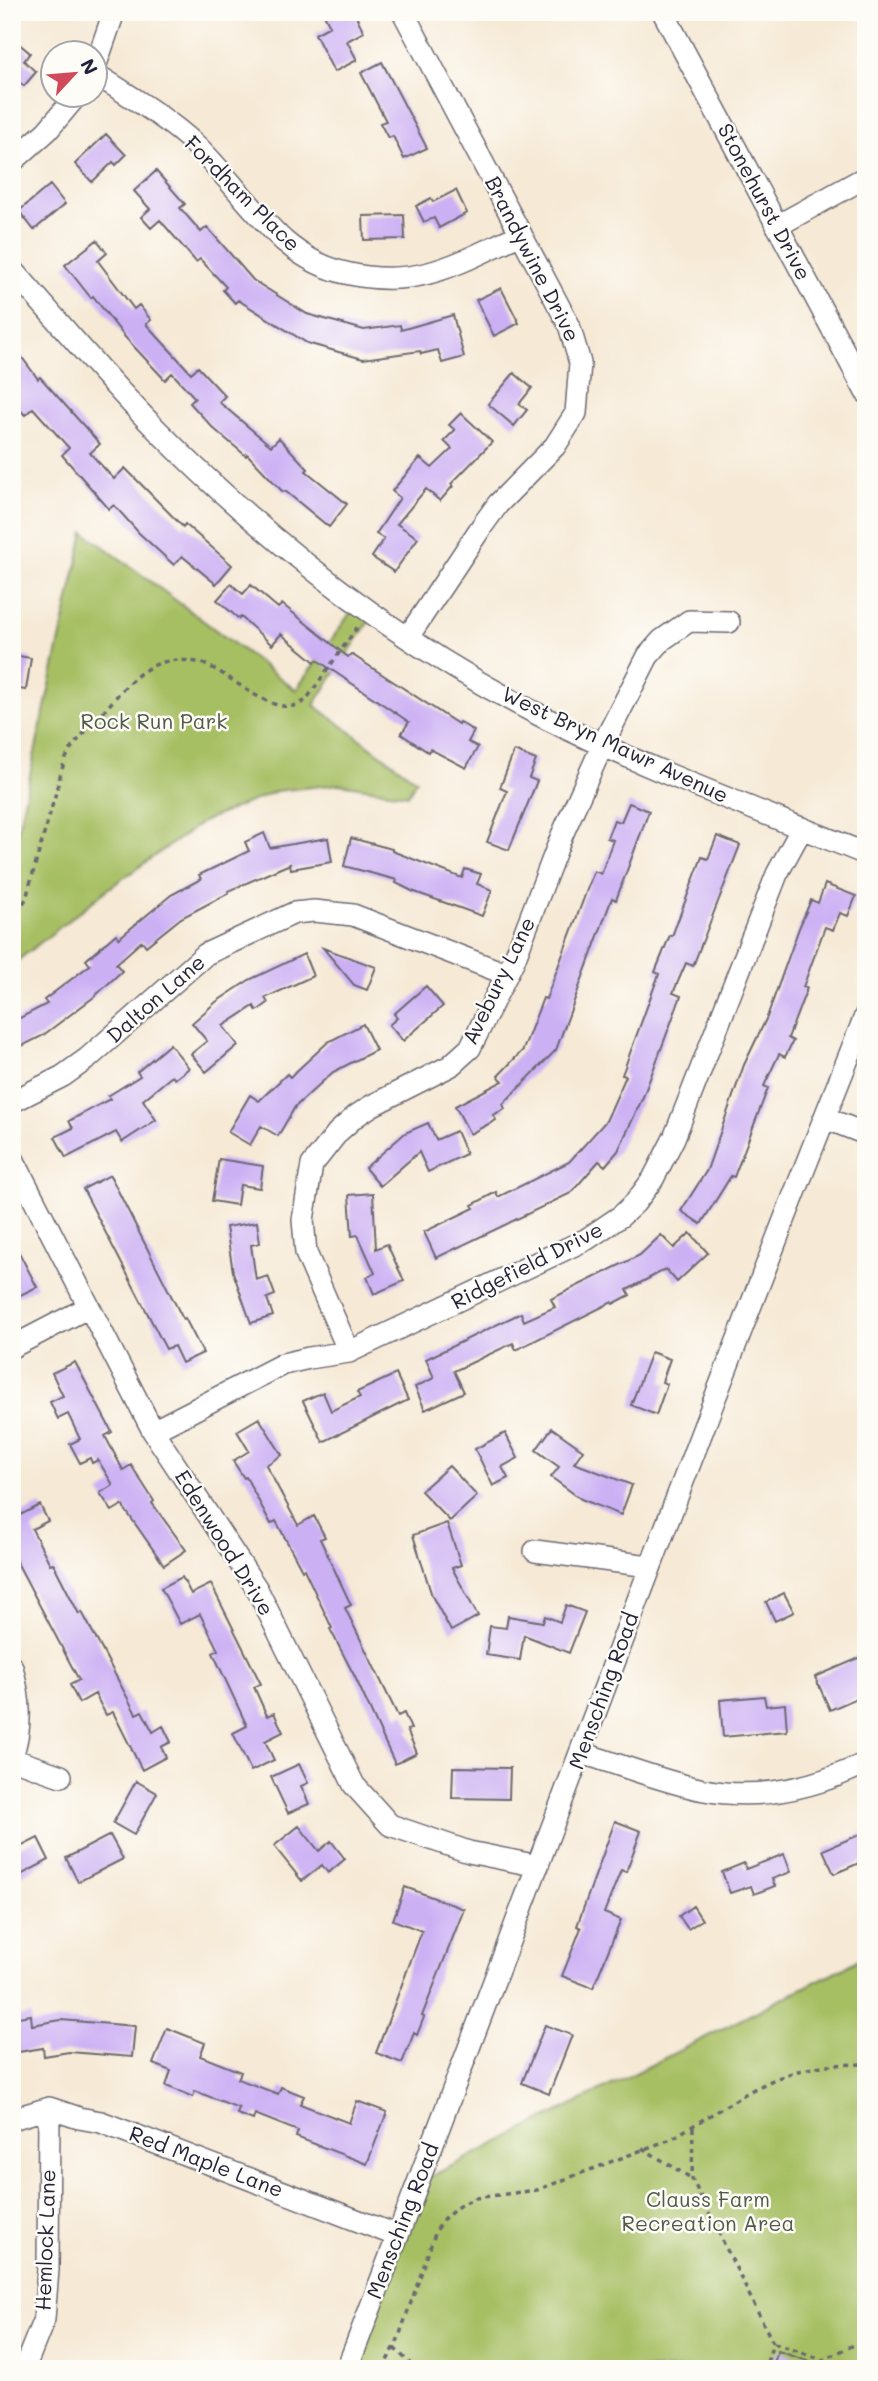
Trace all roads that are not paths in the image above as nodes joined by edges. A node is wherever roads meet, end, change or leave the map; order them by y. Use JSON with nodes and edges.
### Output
{"nodes":[{"id":1,"x":114,"y":12,"type":"edge"},
{"id":2,"x":404,"y":12,"type":"edge"},
{"id":3,"x":663,"y":12,"type":"edge"},
{"id":4,"x":105,"y":38,"type":"edge"},
{"id":5,"x":108,"y":81,"type":"edge"},
{"id":6,"x":66,"y":108,"type":"edge"},
{"id":7,"x":12,"y":162,"type":"edge"},
{"id":8,"x":866,"y":177,"type":"edge"},
{"id":9,"x":777,"y":226,"type":"junction"},
{"id":10,"x":521,"y":234,"type":"junction"},
{"id":11,"x":12,"y":269,"type":"edge"},
{"id":12,"x":866,"y":392,"type":"edge"},
{"id":13,"x":729,"y":622,"type":"dead end"},
{"id":14,"x":408,"y":637,"type":"junction"},
{"id":15,"x":603,"y":744,"type":"junction"},
{"id":16,"x":803,"y":828,"type":"junction"},
{"id":17,"x":866,"y":854,"type":"edge"},
{"id":18,"x":506,"y":974,"type":"junction"},
{"id":19,"x":866,"y":1014,"type":"edge"},
{"id":20,"x":12,"y":1102,"type":"edge"},
{"id":21,"x":825,"y":1118,"type":"junction"},
{"id":22,"x":866,"y":1134,"type":"edge"},
{"id":23,"x":12,"y":1157,"type":"edge"},
{"id":24,"x":89,"y":1307,"type":"junction"},
{"id":25,"x":12,"y":1347,"type":"edge"},
{"id":26,"x":349,"y":1352,"type":"junction"},
{"id":27,"x":153,"y":1432,"type":"junction"},
{"id":28,"x":535,"y":1551,"type":"dead end"},
{"id":29,"x":649,"y":1566,"type":"junction"},
{"id":30,"x":12,"y":1667,"type":"edge"},
{"id":31,"x":581,"y":1753,"type":"junction"},
{"id":32,"x":12,"y":1757,"type":"edge"},
{"id":33,"x":866,"y":1763,"type":"edge"},
{"id":34,"x":61,"y":1776,"type":"dead end"},
{"id":35,"x":538,"y":1866,"type":"junction"},
{"id":36,"x":49,"y":2108,"type":"junction"},
{"id":37,"x":12,"y":2119,"type":"edge"},
{"id":38,"x":398,"y":2236,"type":"junction"},
{"id":39,"x":24,"y":2369,"type":"edge"},
{"id":40,"x":347,"y":2369,"type":"edge"}],
"edges":[{"from":1,"to":4,"type":"street"},
{"from":2,"to":10,"type":"street","name":"Brandywine Drive"},
{"from":3,"to":9,"type":"street","name":"Stonehurst Drive"},
{"from":5,"to":10,"type":"street","name":"Fordham Place"},
{"from":6,"to":7,"type":"street"},
{"from":8,"to":9,"type":"street"},
{"from":9,"to":12,"type":"street","name":"Stonehurst Drive"},
{"from":10,"to":14,"type":"street","name":"Brandywine Drive"},
{"from":11,"to":14,"type":"street","name":"West Bryn Mawr Avenue"},
{"from":13,"to":15,"type":"street","name":"Avebury Lane"},
{"from":14,"to":15,"type":"street","name":"West Bryn Mawr Avenue"},
{"from":15,"to":16,"type":"street","name":"West Bryn Mawr Avenue"},
{"from":15,"to":18,"type":"street","name":"Avebury Lane"},
{"from":16,"to":17,"type":"street","name":"West Bryn Mawr Avenue"},
{"from":16,"to":26,"type":"street","name":"Ridgefield Drive"},
{"from":18,"to":20,"type":"street","name":"Dalton Lane"},
{"from":18,"to":26,"type":"street","name":"Avebury Lane"},
{"from":19,"to":21,"type":"street","name":"Mensching Road"},
{"from":21,"to":22,"type":"street"},
{"from":21,"to":29,"type":"street","name":"Mensching Road"},
{"from":23,"to":24,"type":"street","name":"Edenwood Drive"},
{"from":24,"to":25,"type":"street"},
{"from":24,"to":27,"type":"street","name":"Edenwood Drive"},
{"from":26,"to":27,"type":"street","name":"Ridgefield Drive"},
{"from":27,"to":35,"type":"street","name":"Edenwood Drive"},
{"from":28,"to":29,"type":"street"},
{"from":29,"to":31,"type":"street","name":"Mensching Road"},
{"from":30,"to":32,"type":"street"},
{"from":31,"to":33,"type":"street"},
{"from":31,"to":35,"type":"street","name":"Mensching Road"},
{"from":32,"to":34,"type":"street"},
{"from":35,"to":38,"type":"street","name":"Mensching Road"},
{"from":36,"to":37,"type":"street"},
{"from":36,"to":38,"type":"street","name":"Red Maple Lane"},
{"from":36,"to":39,"type":"street","name":"Hemlock Lane"},
{"from":38,"to":40,"type":"street","name":"Mensching Road"}]}
